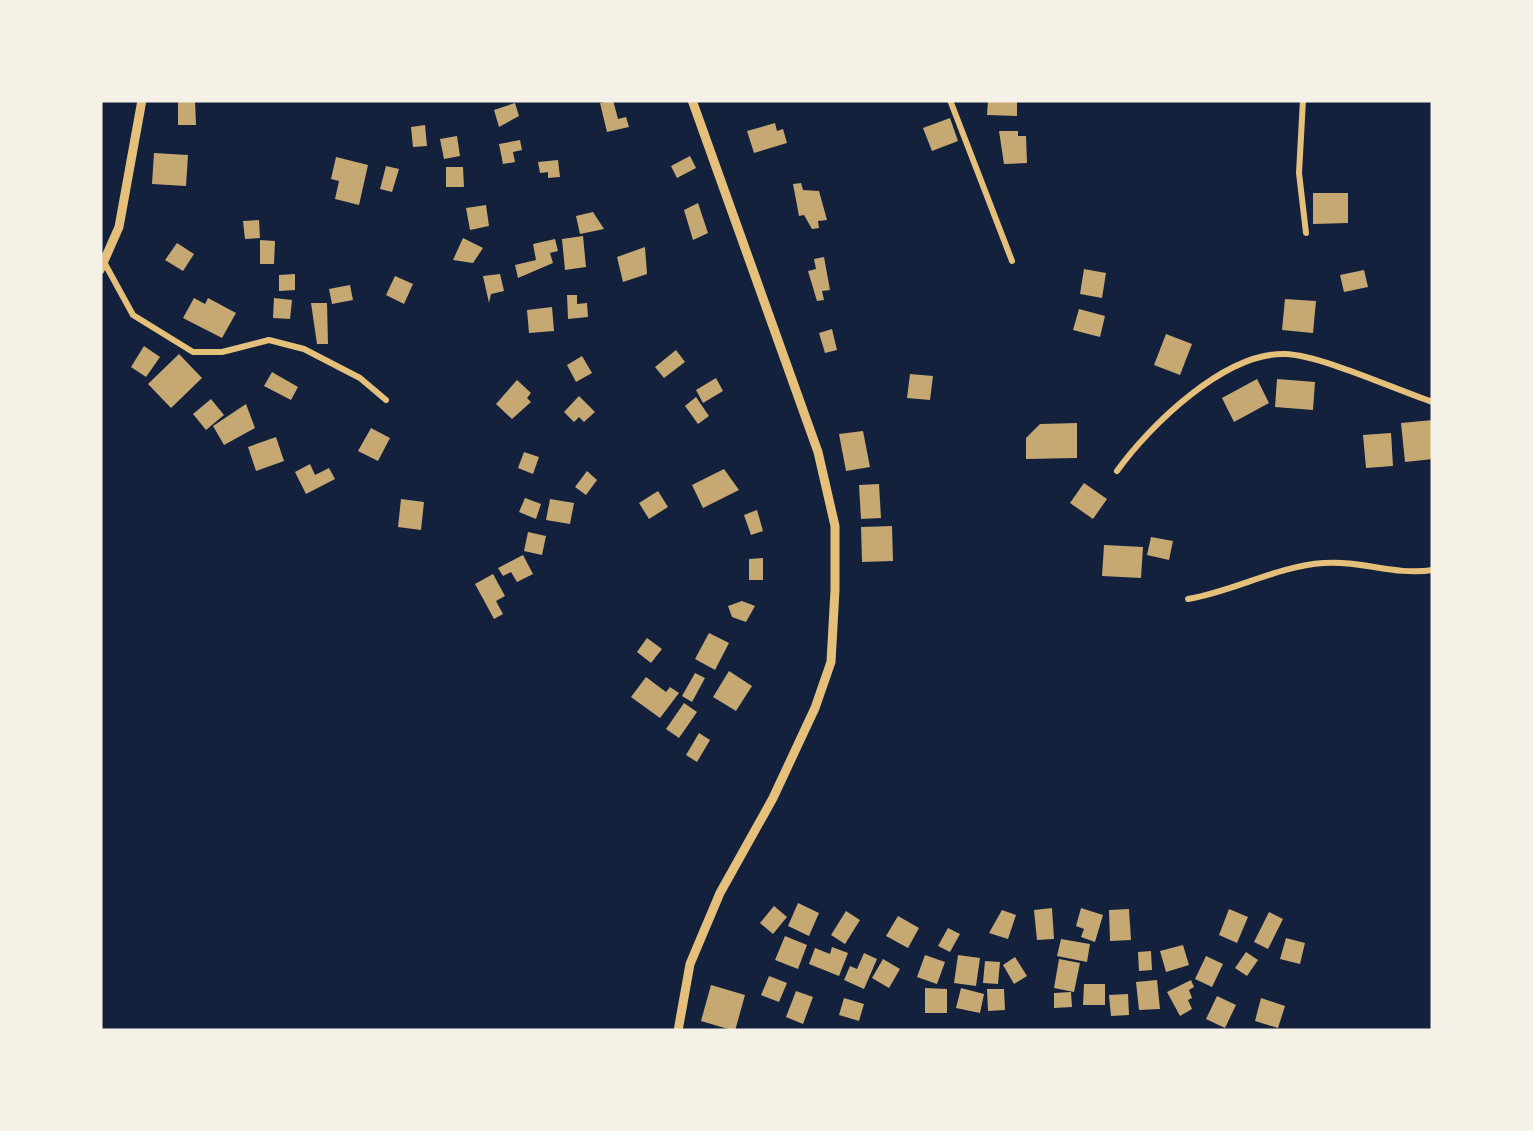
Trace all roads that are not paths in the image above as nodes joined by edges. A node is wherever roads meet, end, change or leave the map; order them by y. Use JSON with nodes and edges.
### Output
{"nodes":[{"id":1,"x":142,"y":100,"type":"edge"},
{"id":2,"x":692,"y":100,"type":"edge"},
{"id":3,"x":950,"y":100,"type":"edge"},
{"id":4,"x":1303,"y":100,"type":"edge"},
{"id":5,"x":1306,"y":233,"type":"dead end"},
{"id":6,"x":1012,"y":261,"type":"dead end"},
{"id":7,"x":102,"y":266,"type":"edge"},
{"id":8,"x":386,"y":400,"type":"dead end"},
{"id":9,"x":1433,"y":402,"type":"edge"},
{"id":10,"x":1117,"y":471,"type":"dead end"},
{"id":11,"x":1433,"y":570,"type":"edge"},
{"id":12,"x":1188,"y":599,"type":"dead end"},
{"id":13,"x":678,"y":1031,"type":"edge"}],
"edges":[{"from":1,"to":7,"type":"street"},
{"from":2,"to":13,"type":"street"},
{"from":3,"to":6,"type":"street"},
{"from":4,"to":5,"type":"street"},
{"from":7,"to":8,"type":"street"},
{"from":9,"to":10,"type":"street"},
{"from":11,"to":12,"type":"street"}]}
